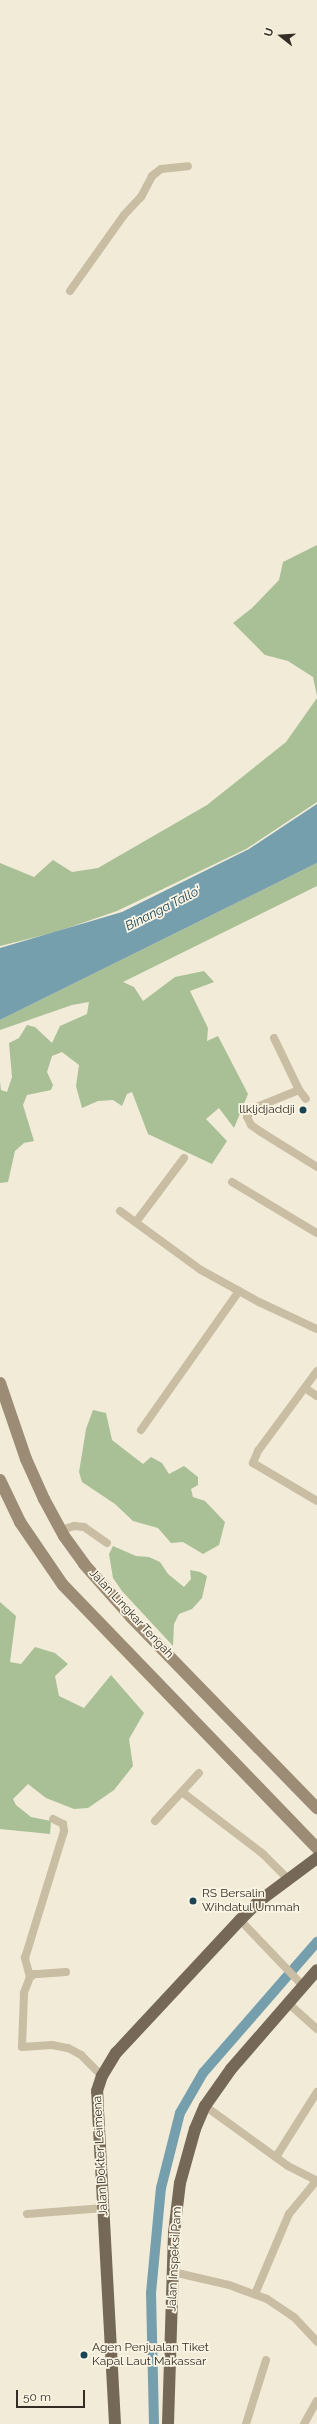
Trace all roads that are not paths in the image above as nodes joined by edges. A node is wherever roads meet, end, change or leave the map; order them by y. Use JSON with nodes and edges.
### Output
{"nodes":[{"id":1,"x":188,"y":166,"type":"dead end"},
{"id":2,"x":70,"y":291,"type":"dead end"},
{"id":3,"x":274,"y":1038,"type":"dead end"},
{"id":4,"x":299,"y":1090,"type":"junction"},
{"id":5,"x":306,"y":1099,"type":"dead end"},
{"id":6,"x":184,"y":1158,"type":"dead end"},
{"id":7,"x":317,"y":1167,"type":"edge"},
{"id":8,"x":232,"y":1182,"type":"dead end"},
{"id":9,"x":120,"y":1211,"type":"dead end"},
{"id":10,"x":136,"y":1222,"type":"junction"},
{"id":11,"x":317,"y":1233,"type":"edge"},
{"id":12,"x":239,"y":1291,"type":"junction"},
{"id":13,"x":317,"y":1329,"type":"edge"},
{"id":14,"x":317,"y":1371,"type":"edge"},
{"id":15,"x":0,"y":1383,"type":"edge"},
{"id":16,"x":305,"y":1388,"type":"junction"},
{"id":17,"x":317,"y":1396,"type":"edge"},
{"id":18,"x":141,"y":1430,"type":"dead end"},
{"id":19,"x":0,"y":1480,"type":"edge"},
{"id":20,"x":317,"y":1501,"type":"edge"},
{"id":21,"x":61,"y":1530,"type":"junction"},
{"id":22,"x":108,"y":1543,"type":"dead end"},
{"id":23,"x":199,"y":1773,"type":"dead end"},
{"id":24,"x":182,"y":1792,"type":"junction"},
{"id":25,"x":317,"y":1808,"type":"edge"},
{"id":26,"x":53,"y":1819,"type":"dead end"},
{"id":27,"x":155,"y":1821,"type":"dead end"},
{"id":28,"x":317,"y":1848,"type":"edge"},
{"id":29,"x":317,"y":1858,"type":"edge"},
{"id":30,"x":289,"y":1880,"type":"junction"},
{"id":31,"x":240,"y":1920,"type":"junction"},
{"id":32,"x":317,"y":1970,"type":"edge"},
{"id":33,"x":66,"y":1972,"type":"dead end"},
{"id":34,"x":30,"y":1977,"type":"junction"},
{"id":35,"x":303,"y":1986,"type":"junction"},
{"id":36,"x":288,"y":2003,"type":"junction"},
{"id":37,"x":317,"y":2029,"type":"edge"},
{"id":38,"x":102,"y":2076,"type":"junction"},
{"id":39,"x":317,"y":2092,"type":"edge"},
{"id":40,"x":205,"y":2106,"type":"junction"},
{"id":41,"x":276,"y":2156,"type":"junction"},
{"id":42,"x":317,"y":2181,"type":"edge"},
{"id":43,"x":104,"y":2208,"type":"junction"},
{"id":44,"x":27,"y":2214,"type":"dead end"},
{"id":45,"x":173,"y":2272,"type":"junction"},
{"id":46,"x":255,"y":2294,"type":"junction"},
{"id":47,"x":317,"y":2342,"type":"edge"},
{"id":48,"x":266,"y":2360,"type":"dead end"},
{"id":49,"x":317,"y":2401,"type":"edge"},
{"id":50,"x":115,"y":2424,"type":"edge"},
{"id":51,"x":168,"y":2424,"type":"edge"},
{"id":52,"x":246,"y":2424,"type":"edge"},
{"id":53,"x":304,"y":2424,"type":"edge"}],
"edges":[{"from":1,"to":2,"type":"street"},
{"from":3,"to":4,"type":"street"},
{"from":4,"to":5,"type":"street"},
{"from":4,"to":7,"type":"street"},
{"from":6,"to":10,"type":"street"},
{"from":8,"to":11,"type":"street"},
{"from":9,"to":10,"type":"street"},
{"from":10,"to":12,"type":"street"},
{"from":12,"to":13,"type":"street"},
{"from":12,"to":18,"type":"street"},
{"from":14,"to":16,"type":"street"},
{"from":15,"to":21,"type":"main road","name":"Jalan Lingkar Tengah"},
{"from":16,"to":17,"type":"street"},
{"from":16,"to":20,"type":"street"},
{"from":19,"to":28,"type":"main road"},
{"from":21,"to":22,"type":"street"},
{"from":21,"to":25,"type":"main road","name":"Jalan Lingkar Tengah"},
{"from":23,"to":24,"type":"street"},
{"from":24,"to":27,"type":"street"},
{"from":24,"to":30,"type":"street"},
{"from":26,"to":34,"type":"street"},
{"from":29,"to":30,"type":"main road","name":"Jalan Dokter Leimena"},
{"from":30,"to":31,"type":"main road","name":"Jalan Dokter Leimena"},
{"from":31,"to":35,"type":"street"},
{"from":31,"to":38,"type":"main road","name":"Jalan Dokter Leimena"},
{"from":32,"to":35,"type":"main road","name":"Jalan Inspeksi Pam"},
{"from":33,"to":34,"type":"street"},
{"from":34,"to":38,"type":"street"},
{"from":35,"to":36,"type":"main road","name":"Jalan Inspeksi Pam"},
{"from":36,"to":37,"type":"street"},
{"from":36,"to":40,"type":"main road","name":"Jalan Inspeksi Pam"},
{"from":38,"to":43,"type":"main road","name":"Jalan Dokter Leimena"},
{"from":39,"to":41,"type":"street"},
{"from":40,"to":41,"type":"street"},
{"from":40,"to":45,"type":"main road","name":"Jalan Inspeksi Pam"},
{"from":41,"to":42,"type":"street"},
{"from":42,"to":46,"type":"street"},
{"from":43,"to":44,"type":"street"},
{"from":43,"to":50,"type":"main road","name":"Jalan Dokter Leimena"},
{"from":45,"to":46,"type":"street"},
{"from":45,"to":51,"type":"main road","name":"Jalan Inspeksi Pam"},
{"from":46,"to":47,"type":"street"},
{"from":48,"to":52,"type":"street"},
{"from":49,"to":53,"type":"street"}]}
